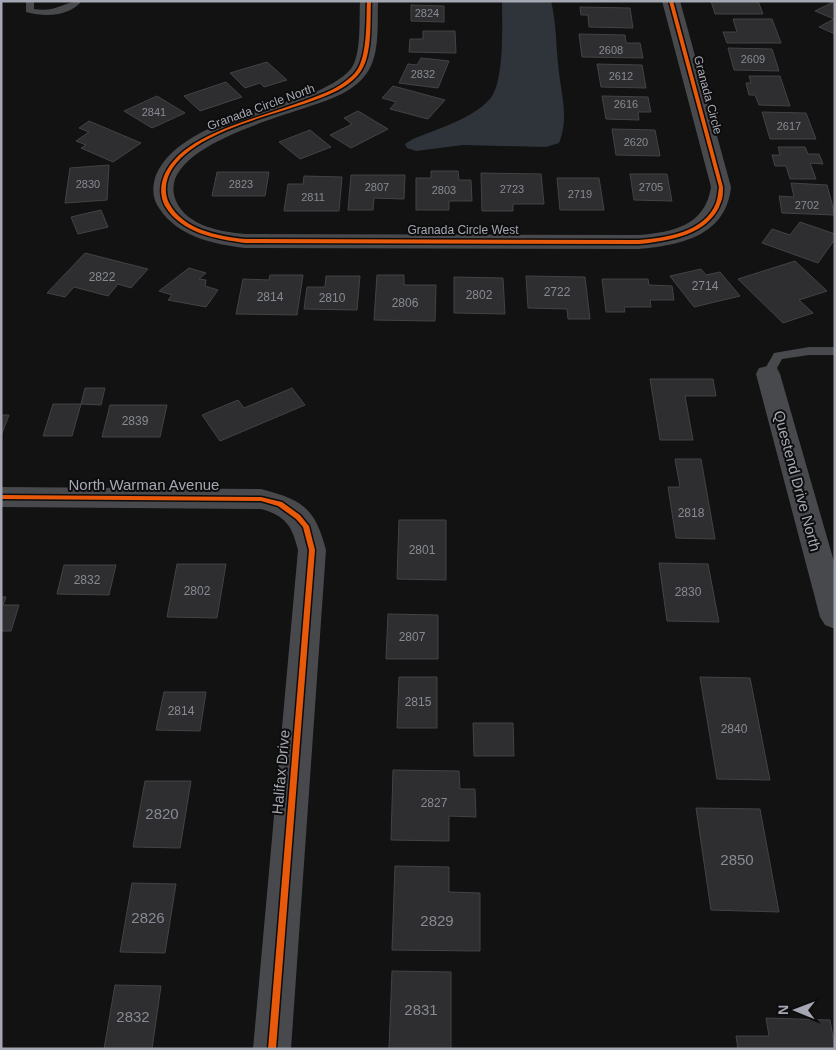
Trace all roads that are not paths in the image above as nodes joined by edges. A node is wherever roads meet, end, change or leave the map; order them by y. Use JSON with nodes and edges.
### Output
{"nodes":[{"id":1,"x":30,"y":1,"type":"edge"},
{"id":2,"x":78,"y":1,"type":"edge"},
{"id":3,"x":369,"y":1,"type":"edge"},
{"id":4,"x":671,"y":1,"type":"edge"},
{"id":5,"x":721,"y":195,"type":"joint"},
{"id":6,"x":187,"y":224,"type":"joint"},
{"id":7,"x":835,"y":351,"type":"edge"},
{"id":8,"x":768,"y":374,"type":"joint"},
{"id":9,"x":1,"y":497,"type":"edge"},
{"id":10,"x":286,"y":507,"type":"joint"},
{"id":11,"x":835,"y":617,"type":"edge"},
{"id":12,"x":272,"y":1049,"type":"edge"}],
"edges":[{"from":1,"to":2,"type":"lane"},
{"from":3,"to":6,"type":"street","name":"Granada Circle North"},
{"from":4,"to":5,"type":"street","name":"Granada Circle"},
{"from":5,"to":6,"type":"street","name":"Granada Circle West"},
{"from":7,"to":8,"type":"lane"},
{"from":8,"to":11,"type":"street","name":"Questend Drive North"},
{"from":9,"to":10,"type":"street","name":"North Warman Avenue"},
{"from":10,"to":12,"type":"street","name":"Halifax Drive"}]}
